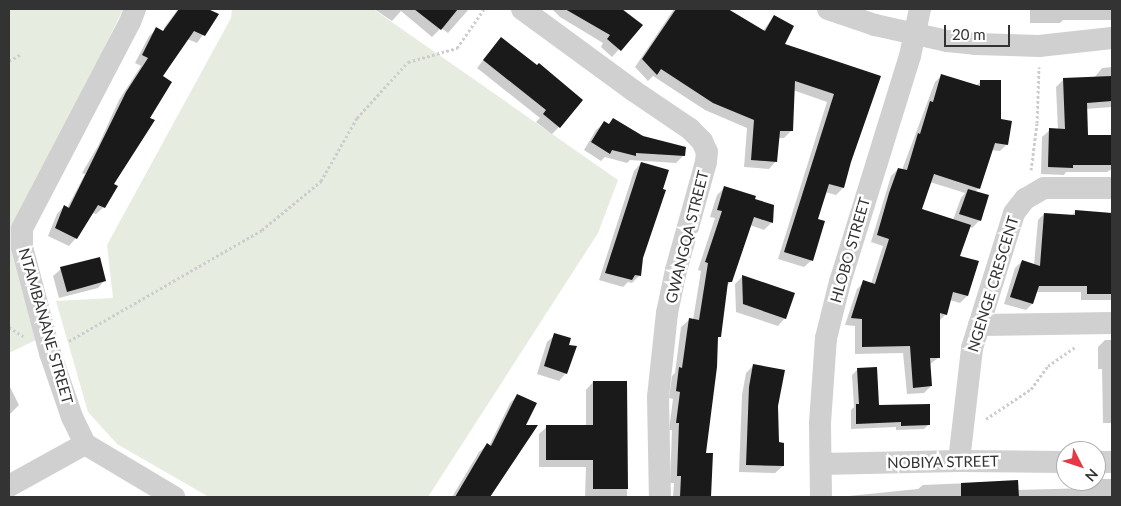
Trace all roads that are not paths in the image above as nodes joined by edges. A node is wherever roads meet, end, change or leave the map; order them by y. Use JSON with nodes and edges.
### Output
{"nodes":[{"id":1,"x":135,"y":9,"type":"edge"},
{"id":2,"x":522,"y":9,"type":"edge"},
{"id":3,"x":828,"y":9,"type":"edge"},
{"id":4,"x":920,"y":9,"type":"edge"},
{"id":5,"x":915,"y":34,"type":"junction"},
{"id":6,"x":1112,"y":38,"type":"edge"},
{"id":7,"x":1112,"y":188,"type":"edge"},
{"id":8,"x":1102,"y":323,"type":"edge"},
{"id":9,"x":979,"y":325,"type":"junction"},
{"id":10,"x":85,"y":444,"type":"junction"},
{"id":11,"x":959,"y":461,"type":"junction"},
{"id":12,"x":1056,"y":462,"type":"edge"},
{"id":13,"x":821,"y":464,"type":"junction"},
{"id":14,"x":9,"y":486,"type":"edge"},
{"id":15,"x":174,"y":497,"type":"edge"},
{"id":16,"x":660,"y":497,"type":"edge"},
{"id":17,"x":821,"y":497,"type":"edge"}],
"edges":[{"from":1,"to":10,"type":"street","name":"NTAMBANANE STREET"},
{"from":2,"to":16,"type":"street","name":"GWANGQA STREET"},
{"from":3,"to":5,"type":"street"},
{"from":4,"to":5,"type":"street","name":"HLOBO STREET"},
{"from":5,"to":6,"type":"street"},
{"from":5,"to":13,"type":"street","name":"HLOBO STREET"},
{"from":7,"to":9,"type":"street","name":"NGENGE CRESCENT"},
{"from":8,"to":9,"type":"street"},
{"from":9,"to":11,"type":"street","name":"NGENGE CRESCENT"},
{"from":10,"to":14,"type":"street"},
{"from":10,"to":15,"type":"street"},
{"from":11,"to":12,"type":"street","name":"NOBIYA STREET"},
{"from":11,"to":13,"type":"street","name":"NOBIYA STREET"},
{"from":13,"to":17,"type":"street","name":"HLOBO STREET"}]}
